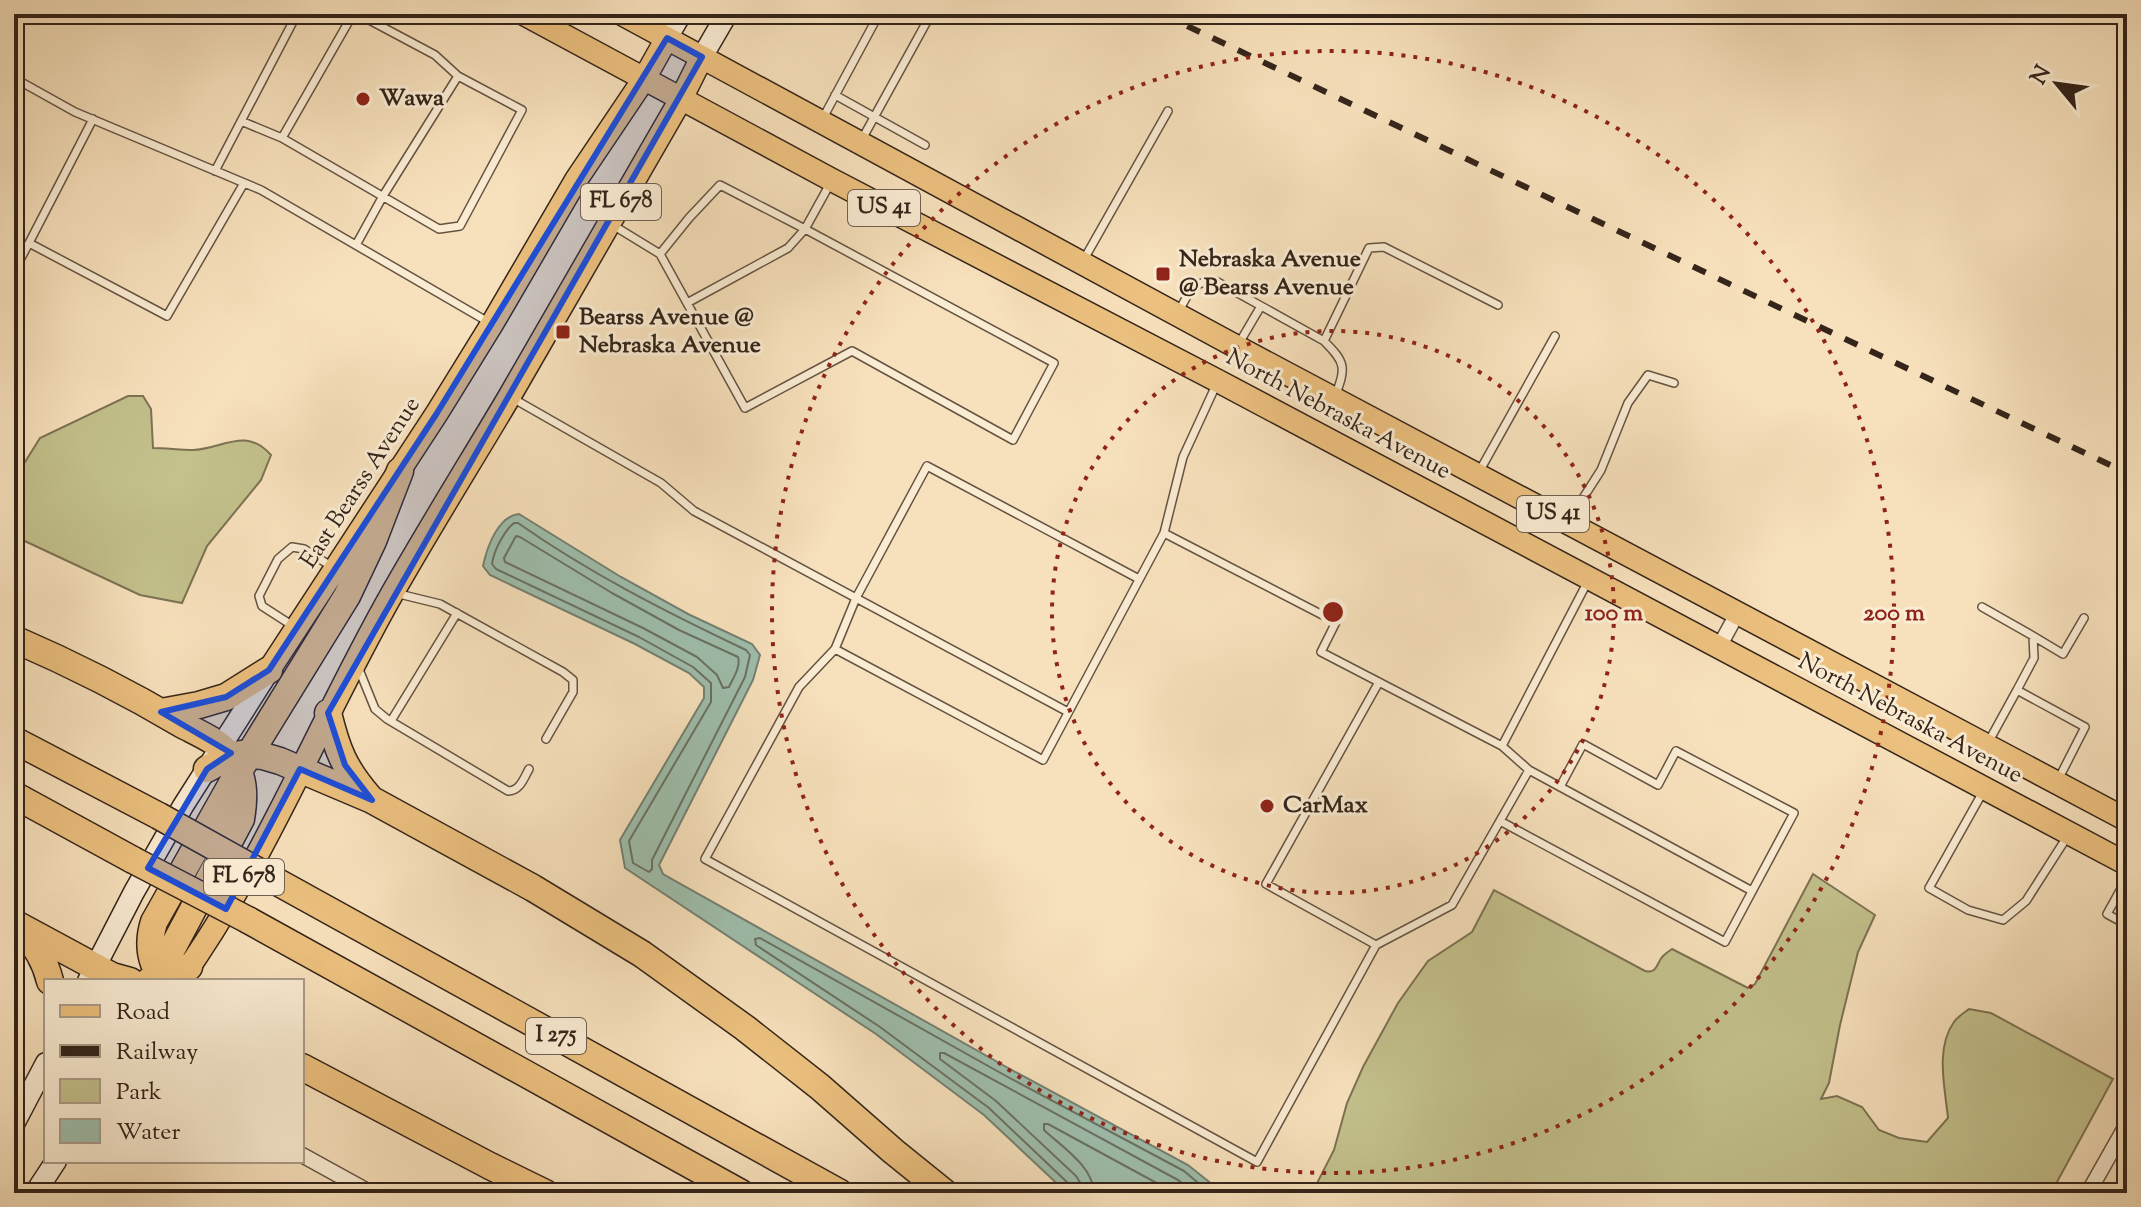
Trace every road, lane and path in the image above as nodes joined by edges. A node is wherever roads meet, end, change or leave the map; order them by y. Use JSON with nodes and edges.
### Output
{"nodes":[{"id":1,"x":297,"y":14,"type":"edge"},
{"id":2,"x":356,"y":14,"type":"edge"},
{"id":3,"x":524,"y":14,"type":"edge"},
{"id":4,"x":622,"y":14,"type":"edge"},
{"id":5,"x":681,"y":14,"type":"edge"},
{"id":6,"x":727,"y":14,"type":"edge"},
{"id":7,"x":879,"y":14,"type":"edge"},
{"id":8,"x":931,"y":14,"type":"edge"},
{"id":9,"x":667,"y":38,"type":"junction"},
{"id":10,"x":702,"y":57,"type":"junction"},
{"id":11,"x":458,"y":76,"type":"junction"},
{"id":12,"x":14,"y":78,"type":"edge"},
{"id":13,"x":644,"y":79,"type":"junction"},
{"id":14,"x":835,"y":95,"type":"junction"},
{"id":15,"x":681,"y":99,"type":"junction"},
{"id":16,"x":1168,"y":111,"type":"dead end"},
{"id":17,"x":875,"y":116,"type":"junction"},
{"id":18,"x":93,"y":119,"type":"junction"},
{"id":19,"x":241,"y":121,"type":"junction"},
{"id":20,"x":820,"y":122,"type":"junction"},
{"id":21,"x":282,"y":138,"type":"junction"},
{"id":22,"x":860,"y":143,"type":"junction"},
{"id":23,"x":925,"y":145,"type":"dead end"},
{"id":24,"x":215,"y":171,"type":"junction"},
{"id":25,"x":832,"y":180,"type":"junction"},
{"id":26,"x":244,"y":183,"type":"junction"},
{"id":27,"x":383,"y":196,"type":"junction"},
{"id":28,"x":610,"y":223,"type":"junction"},
{"id":29,"x":805,"y":229,"type":"junction"},
{"id":30,"x":29,"y":243,"type":"junction"},
{"id":31,"x":356,"y":245,"type":"junction"},
{"id":32,"x":660,"y":254,"type":"junction"},
{"id":33,"x":1082,"y":263,"type":"junction"},
{"id":34,"x":14,"y":271,"type":"edge"},
{"id":35,"x":687,"y":303,"type":"junction"},
{"id":36,"x":1498,"y":305,"type":"dead end"},
{"id":37,"x":1261,"y":306,"type":"junction"},
{"id":38,"x":1177,"y":315,"type":"junction"},
{"id":39,"x":492,"y":324,"type":"junction"},
{"id":40,"x":1555,"y":336,"type":"dead end"},
{"id":41,"x":1324,"y":341,"type":"junction"},
{"id":42,"x":1237,"y":347,"type":"junction"},
{"id":43,"x":1218,"y":381,"type":"junction"},
{"id":44,"x":1674,"y":383,"type":"dead end"},
{"id":45,"x":509,"y":396,"type":"junction"},
{"id":46,"x":1334,"y":399,"type":"junction"},
{"id":47,"x":400,"y":471,"type":"junction"},
{"id":48,"x":1477,"y":474,"type":"junction"},
{"id":49,"x":1568,"y":522,"type":"junction"},
{"id":50,"x":1164,"y":533,"type":"junction"},
{"id":51,"x":336,"y":570,"type":"junction"},
{"id":52,"x":1590,"y":578,"type":"junction"},
{"id":53,"x":1139,"y":579,"type":"junction"},
{"id":54,"x":393,"y":593,"type":"junction"},
{"id":55,"x":856,"y":598,"type":"junction"},
{"id":56,"x":1982,"y":607,"type":"dead end"},
{"id":57,"x":1738,"y":612,"type":"junction"},
{"id":58,"x":457,"y":613,"type":"junction"},
{"id":59,"x":2084,"y":618,"type":"dead end"},
{"id":60,"x":297,"y":629,"type":"junction"},
{"id":61,"x":2033,"y":636,"type":"junction"},
{"id":62,"x":14,"y":639,"type":"edge"},
{"id":63,"x":1719,"y":647,"type":"junction"},
{"id":64,"x":835,"y":649,"type":"junction"},
{"id":65,"x":356,"y":661,"type":"junction"},
{"id":66,"x":269,"y":670,"type":"junction"},
{"id":67,"x":1379,"y":682,"type":"junction"},
{"id":68,"x":2017,"y":690,"type":"junction"},
{"id":69,"x":161,"y":712,"type":"junction"},
{"id":70,"x":1068,"y":712,"type":"junction"},
{"id":71,"x":328,"y":713,"type":"junction"},
{"id":72,"x":391,"y":721,"type":"junction"},
{"id":73,"x":546,"y":739,"type":"dead end"},
{"id":74,"x":14,"y":740,"type":"edge"},
{"id":75,"x":1987,"y":745,"type":"junction"},
{"id":76,"x":1502,"y":746,"type":"junction"},
{"id":77,"x":235,"y":757,"type":"junction"},
{"id":78,"x":207,"y":769,"type":"joint"},
{"id":79,"x":300,"y":769,"type":"junction"},
{"id":80,"x":529,"y":769,"type":"dead end"},
{"id":81,"x":1529,"y":770,"type":"junction"},
{"id":82,"x":2057,"y":782,"type":"junction"},
{"id":83,"x":1560,"y":787,"type":"junction"},
{"id":84,"x":1985,"y":788,"type":"junction"},
{"id":85,"x":14,"y":795,"type":"edge"},
{"id":86,"x":372,"y":800,"type":"junction"},
{"id":87,"x":2127,"y":820,"type":"edge"},
{"id":88,"x":1500,"y":821,"type":"junction"},
{"id":89,"x":2069,"y":833,"type":"junction"},
{"id":90,"x":2127,"y":864,"type":"edge"},
{"id":91,"x":2127,"y":878,"type":"edge"},
{"id":92,"x":1752,"y":891,"type":"junction"},
{"id":93,"x":14,"y":923,"type":"edge"},
{"id":94,"x":2127,"y":925,"type":"edge"},
{"id":95,"x":1376,"y":945,"type":"junction"},
{"id":96,"x":91,"y":974,"type":"edge"},
{"id":97,"x":164,"y":978,"type":"edge"},
{"id":98,"x":49,"y":979,"type":"edge"},
{"id":99,"x":123,"y":979,"type":"edge"},
{"id":100,"x":44,"y":1067,"type":"edge"},
{"id":101,"x":304,"y":1068,"type":"edge"},
{"id":102,"x":14,"y":1124,"type":"edge"},
{"id":103,"x":2127,"y":1124,"type":"edge"},
{"id":104,"x":304,"y":1156,"type":"edge"},
{"id":105,"x":55,"y":1163,"type":"edge"},
{"id":106,"x":35,"y":1193,"type":"edge"},
{"id":107,"x":371,"y":1193,"type":"edge"},
{"id":108,"x":545,"y":1193,"type":"edge"},
{"id":109,"x":741,"y":1193,"type":"edge"},
{"id":110,"x":840,"y":1193,"type":"edge"},
{"id":111,"x":945,"y":1193,"type":"edge"},
{"id":112,"x":2088,"y":1193,"type":"edge"}],
"edges":[{"from":1,"to":19,"type":"lane"},
{"from":2,"to":11,"type":"lane"},
{"from":2,"to":21,"type":"lane"},
{"from":3,"to":13,"type":"main road","name":"North Nebraska Avenue","number":"US 41"},
{"from":4,"to":9,"type":"main road","name":"North Nebraska Avenue","number":"US 41"},
{"from":5,"to":9,"type":"main road","name":"East Bearss Avenue"},
{"from":6,"to":10,"type":"main road"},
{"from":7,"to":14,"type":"lane"},
{"from":8,"to":17,"type":"lane"},
{"from":9,"to":10,"type":"main road","name":"North Nebraska Avenue","number":"US 41"},
{"from":9,"to":13,"type":"main road","name":"East Bearss Avenue","number":"FL 678"},
{"from":10,"to":15,"type":"main road","number":"FL 678"},
{"from":10,"to":20,"type":"main road","name":"North Nebraska Avenue","number":"US 41"},
{"from":11,"to":27,"type":"lane"},
{"from":11,"to":27,"type":"lane"},
{"from":12,"to":18,"type":"lane"},
{"from":13,"to":15,"type":"main road","name":"North Nebraska Avenue","number":"US 41"},
{"from":13,"to":39,"type":"main road","name":"East Bearss Avenue","number":"FL 678"},
{"from":14,"to":17,"type":"lane"},
{"from":14,"to":20,"type":"lane"},
{"from":15,"to":25,"type":"main road","name":"North Nebraska Avenue","number":"US 41"},
{"from":15,"to":28,"type":"main road","number":"FL 678"},
{"from":16,"to":33,"type":"lane"},
{"from":17,"to":22,"type":"lane"},
{"from":17,"to":23,"type":"lane"},
{"from":18,"to":24,"type":"lane"},
{"from":18,"to":30,"type":"lane"},
{"from":19,"to":21,"type":"lane"},
{"from":19,"to":24,"type":"lane"},
{"from":20,"to":22,"type":"main road","name":"North Nebraska Avenue","number":"US 41"},
{"from":21,"to":27,"type":"lane"},
{"from":22,"to":33,"type":"main road","name":"North Nebraska Avenue","number":"US 41"},
{"from":24,"to":26,"type":"lane"},
{"from":25,"to":29,"type":"lane"},
{"from":25,"to":43,"type":"main road","name":"North Nebraska Avenue","number":"US 41"},
{"from":26,"to":30,"type":"lane"},
{"from":26,"to":31,"type":"lane"},
{"from":27,"to":31,"type":"lane"},
{"from":28,"to":32,"type":"lane"},
{"from":28,"to":45,"type":"main road","number":"FL 678"},
{"from":29,"to":32,"type":"lane"},
{"from":29,"to":35,"type":"lane"},
{"from":29,"to":35,"type":"lane"},
{"from":30,"to":34,"type":"lane"},
{"from":31,"to":39,"type":"lane"},
{"from":32,"to":35,"type":"lane"},
{"from":33,"to":38,"type":"main road","name":"North Nebraska Avenue","number":"US 41"},
{"from":36,"to":41,"type":"lane"},
{"from":37,"to":38,"type":"lane"},
{"from":37,"to":41,"type":"lane"},
{"from":37,"to":42,"type":"lane"},
{"from":38,"to":42,"type":"main road","name":"North Nebraska Avenue","number":"US 41"},
{"from":39,"to":47,"type":"main road","name":"East Bearss Avenue","number":"FL 678"},
{"from":40,"to":48,"type":"lane"},
{"from":41,"to":46,"type":"lane"},
{"from":42,"to":43,"type":"main road"},
{"from":42,"to":46,"type":"main road","name":"North Nebraska Avenue","number":"US 41"},
{"from":43,"to":50,"type":"lane"},
{"from":43,"to":52,"type":"main road","name":"North Nebraska Avenue","number":"US 41"},
{"from":44,"to":49,"type":"lane"},
{"from":45,"to":54,"type":"main road","number":"FL 678"},
{"from":45,"to":55,"type":"lane"},
{"from":46,"to":48,"type":"main road","name":"North Nebraska Avenue","number":"US 41"},
{"from":47,"to":51,"type":"main road","name":"East Bearss Avenue","number":"FL 678"},
{"from":47,"to":77,"type":"highway"},
{"from":48,"to":49,"type":"main road","name":"North Nebraska Avenue","number":"US 41"},
{"from":49,"to":57,"type":"main road","name":"North Nebraska Avenue","number":"US 41"},
{"from":50,"to":53,"type":"lane"},
{"from":50,"to":67,"type":"lane"},
{"from":51,"to":60,"type":"main road","name":"East Bearss Avenue","number":"FL 678"},
{"from":51,"to":60,"type":"lane"},
{"from":52,"to":63,"type":"main road","name":"North Nebraska Avenue","number":"US 41"},
{"from":52,"to":76,"type":"lane"},
{"from":53,"to":55,"type":"lane"},
{"from":53,"to":70,"type":"lane"},
{"from":54,"to":58,"type":"lane"},
{"from":54,"to":65,"type":"main road","number":"FL 678"},
{"from":55,"to":64,"type":"lane"},
{"from":55,"to":70,"type":"lane"},
{"from":56,"to":61,"type":"lane"},
{"from":57,"to":63,"type":"street"},
{"from":57,"to":75,"type":"main road","name":"North Nebraska Avenue","number":"US 41"},
{"from":58,"to":72,"type":"lane"},
{"from":58,"to":73,"type":"lane"},
{"from":59,"to":61,"type":"lane"},
{"from":60,"to":66,"type":"main road","name":"East Bearss Avenue","number":"FL 678"},
{"from":61,"to":68,"type":"lane"},
{"from":62,"to":69,"type":"highway"},
{"from":63,"to":84,"type":"main road","name":"North Nebraska Avenue","number":"US 41"},
{"from":64,"to":70,"type":"lane"},
{"from":64,"to":95,"type":"lane"},
{"from":65,"to":71,"type":"main road","number":"FL 678"},
{"from":65,"to":72,"type":"lane"},
{"from":66,"to":69,"type":"highway"},
{"from":66,"to":77,"type":"main road","name":"East Bearss Avenue","number":"FL 678"},
{"from":67,"to":76,"type":"lane"},
{"from":67,"to":95,"type":"lane"},
{"from":68,"to":75,"type":"lane"},
{"from":68,"to":82,"type":"lane"},
{"from":69,"to":77,"type":"highway"},
{"from":71,"to":79,"type":"main road","number":"FL 678"},
{"from":71,"to":86,"type":"highway"},
{"from":72,"to":80,"type":"lane"},
{"from":74,"to":110,"type":"highway","number":"I 275","bridge":true},
{"from":75,"to":82,"type":"main road","name":"North Nebraska Avenue","number":"US 41"},
{"from":76,"to":81,"type":"lane"},
{"from":77,"to":78,"type":"highway"},
{"from":77,"to":79,"type":"highway"},
{"from":77,"to":97,"type":"highway"},
{"from":78,"to":96,"type":"main road"},
{"from":79,"to":86,"type":"highway"},
{"from":79,"to":97,"type":"main road","number":"FL 678"},
{"from":81,"to":83,"type":"lane"},
{"from":81,"to":88,"type":"lane"},
{"from":82,"to":87,"type":"main road","name":"North Nebraska Avenue","number":"US 41"},
{"from":83,"to":92,"type":"lane"},
{"from":83,"to":92,"type":"lane"},
{"from":84,"to":89,"type":"main road","name":"North Nebraska Avenue","number":"US 41"},
{"from":84,"to":89,"type":"lane"},
{"from":85,"to":109,"type":"highway","number":"I 275","bridge":true},
{"from":86,"to":111,"type":"highway"},
{"from":88,"to":92,"type":"lane"},
{"from":88,"to":95,"type":"lane"},
{"from":89,"to":90,"type":"main road","name":"North Nebraska Avenue","number":"US 41"},
{"from":91,"to":94,"type":"lane"},
{"from":93,"to":96,"type":"highway"},
{"from":93,"to":98,"type":"highway"},
{"from":96,"to":99,"type":"highway"},
{"from":100,"to":102,"type":"main road"},
{"from":101,"to":108,"type":"highway"},
{"from":103,"to":112,"type":"street"},
{"from":104,"to":107,"type":"street"},
{"from":105,"to":106,"type":"main road"}]}
